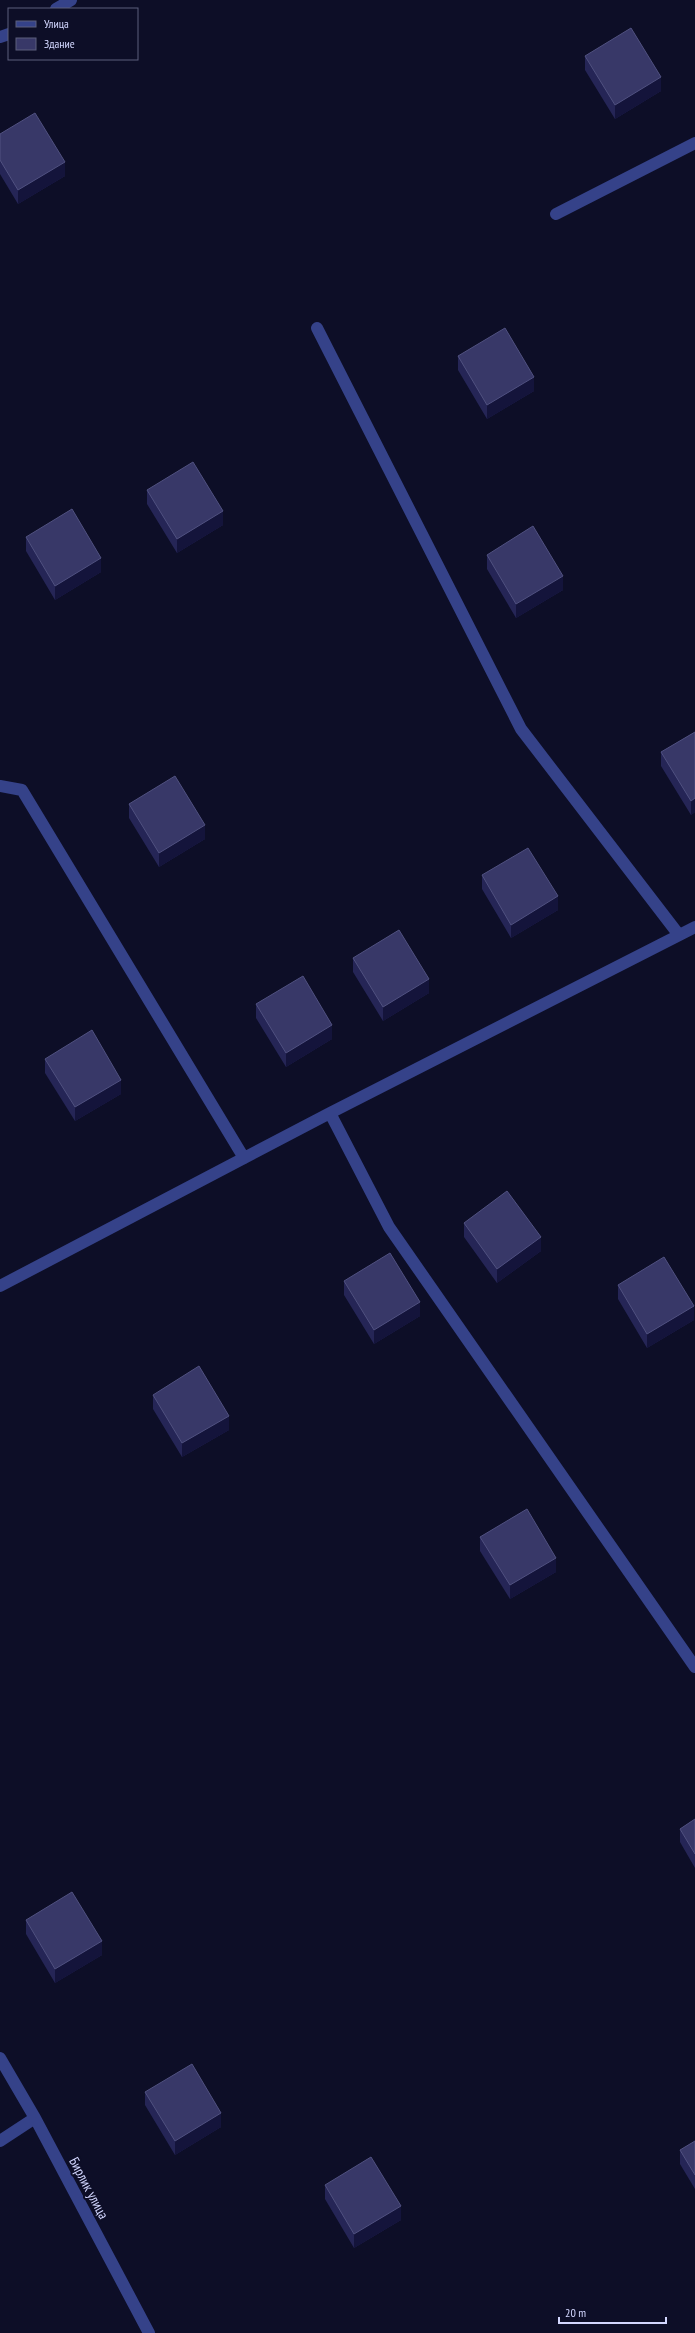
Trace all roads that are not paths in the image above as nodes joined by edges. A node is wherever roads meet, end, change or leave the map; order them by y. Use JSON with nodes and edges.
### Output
{"nodes":[{"id":1,"x":71,"y":0,"type":"edge"},
{"id":2,"x":58,"y":8,"type":"edge"},
{"id":3,"x":695,"y":143,"type":"edge"},
{"id":4,"x":556,"y":214,"type":"dead end"},
{"id":5,"x":317,"y":328,"type":"dead end"},
{"id":6,"x":0,"y":786,"type":"edge"},
{"id":7,"x":695,"y":927,"type":"edge"},
{"id":8,"x":679,"y":935,"type":"junction"},
{"id":9,"x":330,"y":1112,"type":"junction"},
{"id":10,"x":244,"y":1158,"type":"junction"},
{"id":11,"x":0,"y":1286,"type":"edge"},
{"id":12,"x":695,"y":1667,"type":"edge"},
{"id":13,"x":0,"y":2058,"type":"edge"},
{"id":14,"x":35,"y":2118,"type":"junction"},
{"id":15,"x":0,"y":2141,"type":"edge"},
{"id":16,"x":149,"y":2333,"type":"edge"}],
"edges":[{"from":1,"to":2,"type":"street"},
{"from":3,"to":4,"type":"street"},
{"from":5,"to":8,"type":"street"},
{"from":6,"to":10,"type":"street"},
{"from":7,"to":8,"type":"street"},
{"from":8,"to":9,"type":"street"},
{"from":9,"to":10,"type":"street"},
{"from":9,"to":12,"type":"street"},
{"from":10,"to":11,"type":"street"},
{"from":13,"to":14,"type":"street","name":"Бирлик улица"},
{"from":14,"to":15,"type":"street"},
{"from":14,"to":16,"type":"street","name":"Бирлик улица"}]}
